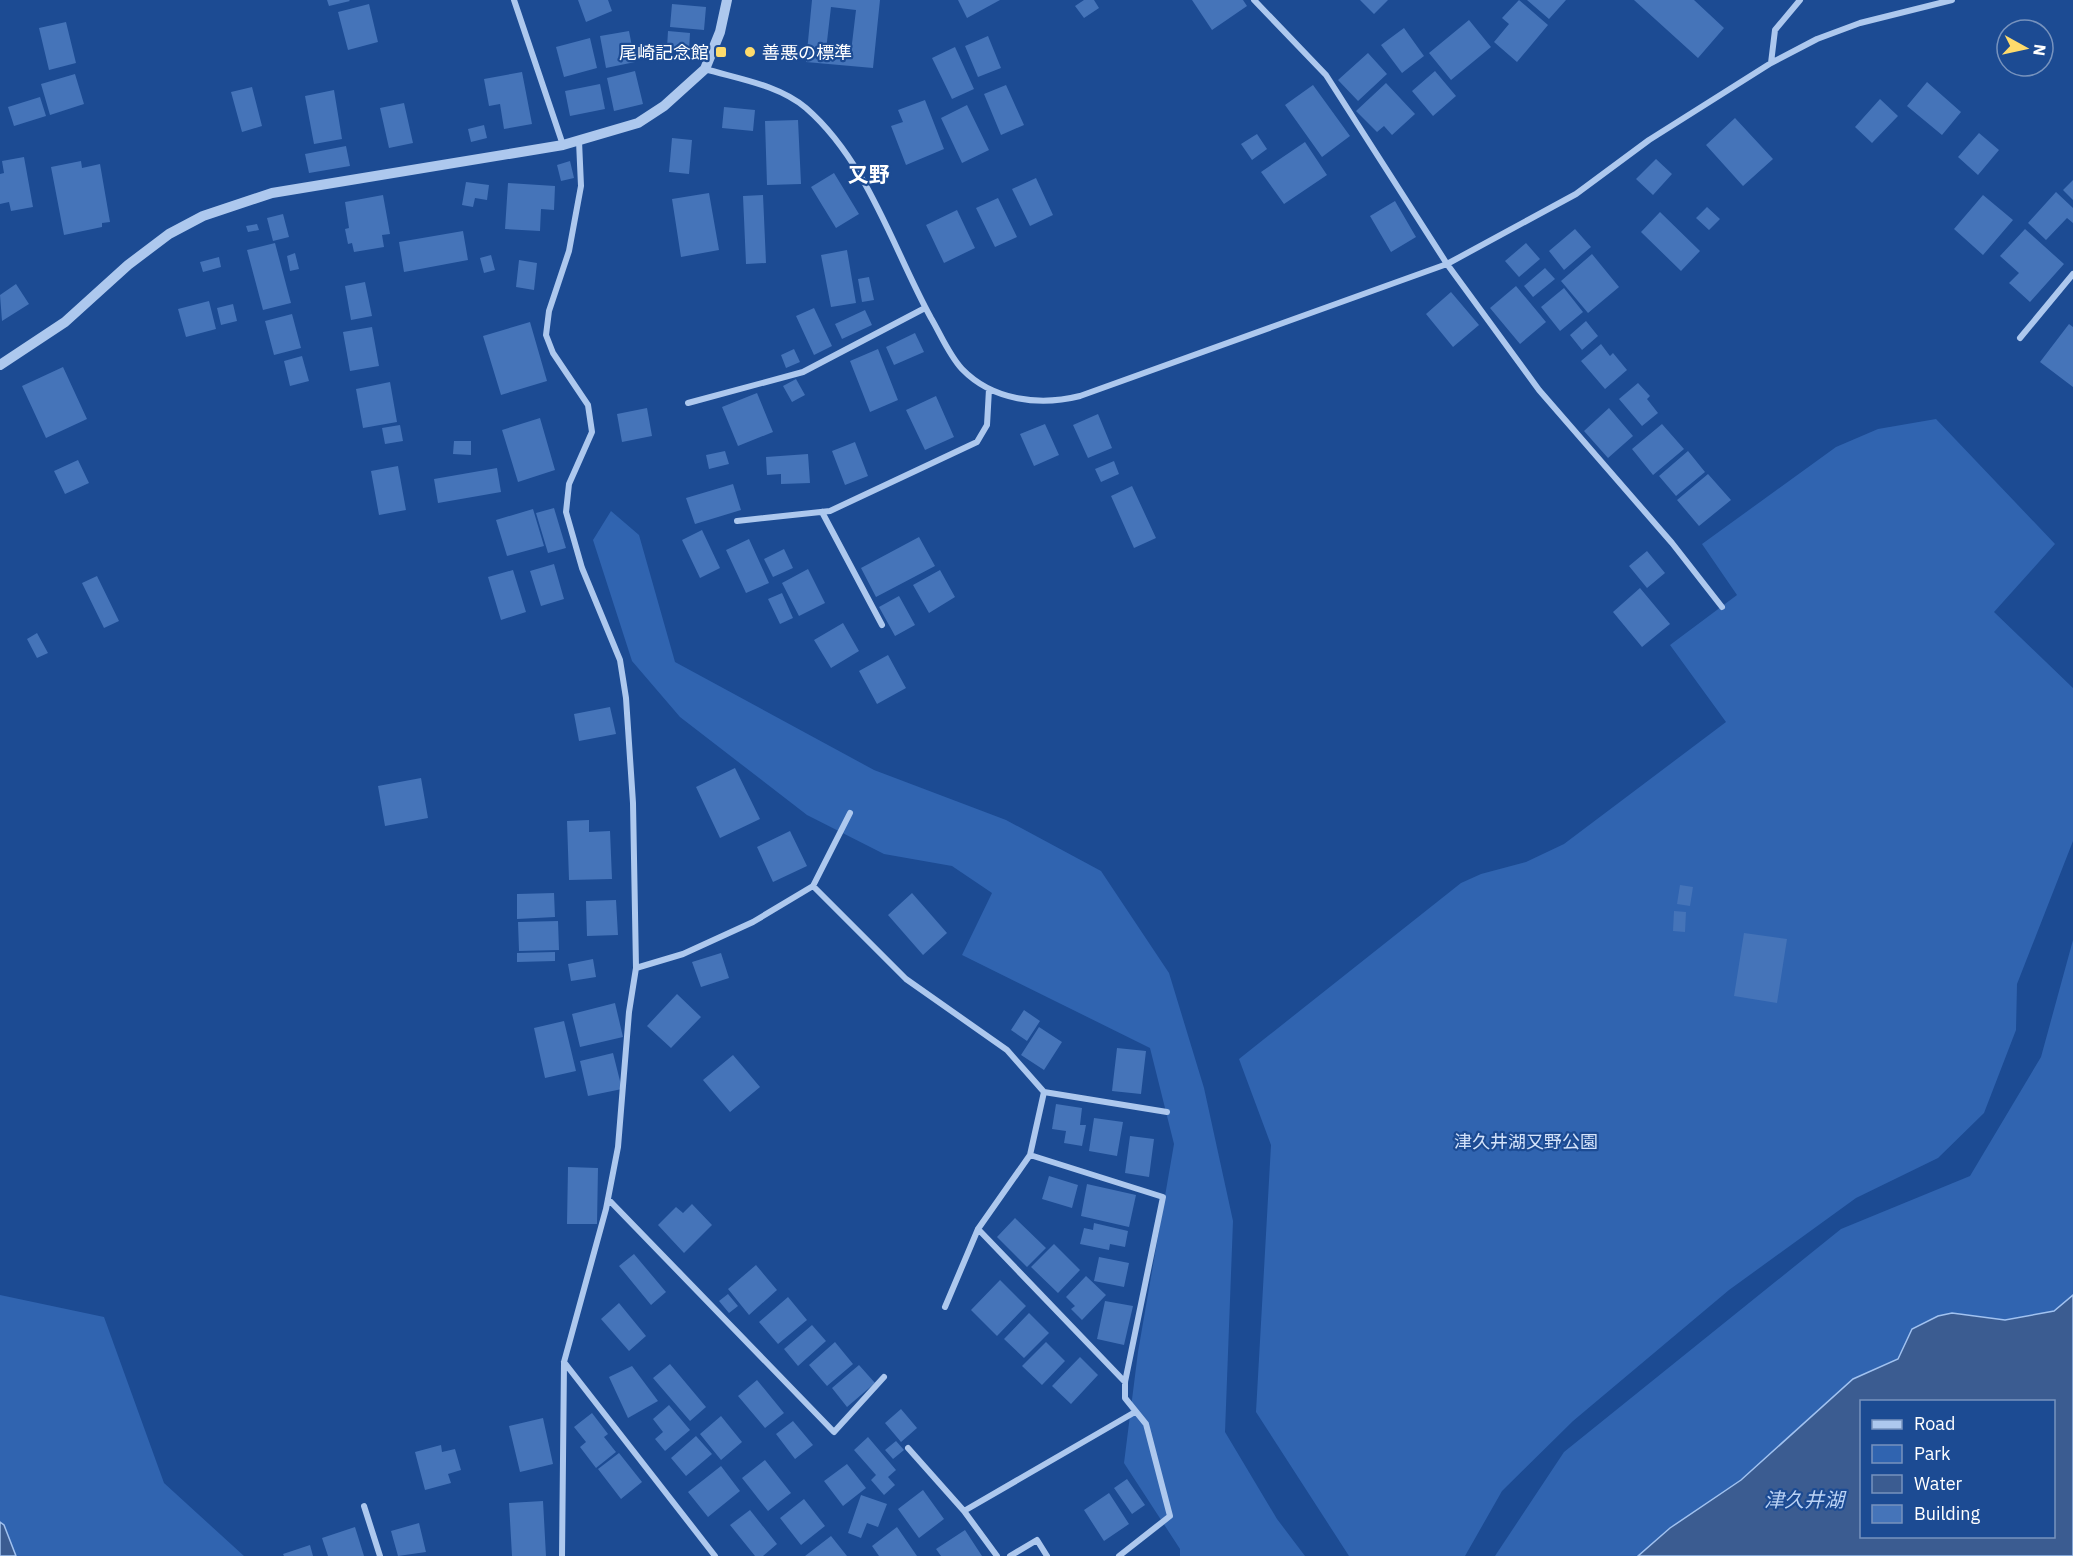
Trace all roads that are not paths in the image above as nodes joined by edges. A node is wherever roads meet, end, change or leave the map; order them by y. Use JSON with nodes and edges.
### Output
{"nodes":[{"id":1,"x":514,"y":0,"type":"edge"},
{"id":2,"x":727,"y":0,"type":"edge"},
{"id":3,"x":1254,"y":0,"type":"edge"},
{"id":4,"x":1800,"y":0,"type":"edge"},
{"id":5,"x":1952,"y":0,"type":"edge"},
{"id":6,"x":1771,"y":63,"type":"junction"},
{"id":7,"x":705,"y":69,"type":"junction"},
{"id":8,"x":579,"y":141,"type":"junction"},
{"id":9,"x":563,"y":145,"type":"junction"},
{"id":10,"x":1447,"y":264,"type":"junction"},
{"id":11,"x":2073,"y":274,"type":"edge"},
{"id":12,"x":925,"y":308,"type":"junction"},
{"id":13,"x":2020,"y":338,"type":"dead end"},
{"id":14,"x":0,"y":365,"type":"edge"},
{"id":15,"x":990,"y":389,"type":"junction"},
{"id":16,"x":688,"y":403,"type":"dead end"},
{"id":17,"x":822,"y":512,"type":"junction"},
{"id":18,"x":737,"y":521,"type":"dead end"},
{"id":19,"x":1722,"y":607,"type":"dead end"},
{"id":20,"x":882,"y":625,"type":"dead end"},
{"id":21,"x":850,"y":813,"type":"dead end"},
{"id":22,"x":813,"y":886,"type":"junction"},
{"id":23,"x":636,"y":968,"type":"junction"},
{"id":24,"x":1044,"y":1092,"type":"junction"},
{"id":25,"x":1167,"y":1112,"type":"dead end"},
{"id":26,"x":1030,"y":1155,"type":"junction"},
{"id":27,"x":608,"y":1199,"type":"junction"},
{"id":28,"x":978,"y":1229,"type":"junction"},
{"id":29,"x":945,"y":1307,"type":"dead end"},
{"id":30,"x":564,"y":1362,"type":"junction"},
{"id":31,"x":884,"y":1377,"type":"dead end"},
{"id":32,"x":1125,"y":1382,"type":"junction"},
{"id":33,"x":1135,"y":1412,"type":"junction"},
{"id":34,"x":908,"y":1448,"type":"dead end"},
{"id":35,"x":364,"y":1506,"type":"dead end"},
{"id":36,"x":964,"y":1511,"type":"junction"},
{"id":37,"x":380,"y":1556,"type":"edge"},
{"id":38,"x":562,"y":1556,"type":"edge"},
{"id":39,"x":715,"y":1556,"type":"edge"},
{"id":40,"x":997,"y":1556,"type":"edge"},
{"id":41,"x":1010,"y":1556,"type":"edge"},
{"id":42,"x":1047,"y":1556,"type":"edge"},
{"id":43,"x":1119,"y":1556,"type":"edge"}],
"edges":[{"from":1,"to":9,"type":"street"},
{"from":2,"to":7,"type":"street"},
{"from":3,"to":10,"type":"street"},
{"from":4,"to":6,"type":"street"},
{"from":5,"to":6,"type":"street"},
{"from":6,"to":10,"type":"street"},
{"from":7,"to":8,"type":"street"},
{"from":7,"to":12,"type":"street"},
{"from":8,"to":9,"type":"street"},
{"from":8,"to":23,"type":"street"},
{"from":9,"to":14,"type":"street"},
{"from":10,"to":15,"type":"street"},
{"from":10,"to":19,"type":"street"},
{"from":11,"to":13,"type":"street"},
{"from":12,"to":15,"type":"street"},
{"from":12,"to":16,"type":"street"},
{"from":15,"to":17,"type":"street"},
{"from":17,"to":18,"type":"street"},
{"from":17,"to":20,"type":"street"},
{"from":21,"to":22,"type":"street"},
{"from":22,"to":23,"type":"street"},
{"from":22,"to":24,"type":"street"},
{"from":23,"to":27,"type":"street"},
{"from":24,"to":25,"type":"street"},
{"from":24,"to":26,"type":"street"},
{"from":26,"to":28,"type":"street"},
{"from":26,"to":32,"type":"street"},
{"from":27,"to":30,"type":"street"},
{"from":27,"to":31,"type":"street"},
{"from":28,"to":29,"type":"street"},
{"from":28,"to":32,"type":"street"},
{"from":30,"to":38,"type":"street"},
{"from":30,"to":39,"type":"street"},
{"from":32,"to":33,"type":"street"},
{"from":33,"to":36,"type":"street"},
{"from":33,"to":43,"type":"street"},
{"from":34,"to":36,"type":"street"},
{"from":35,"to":37,"type":"street"},
{"from":36,"to":40,"type":"street"},
{"from":41,"to":42,"type":"street"}]}
